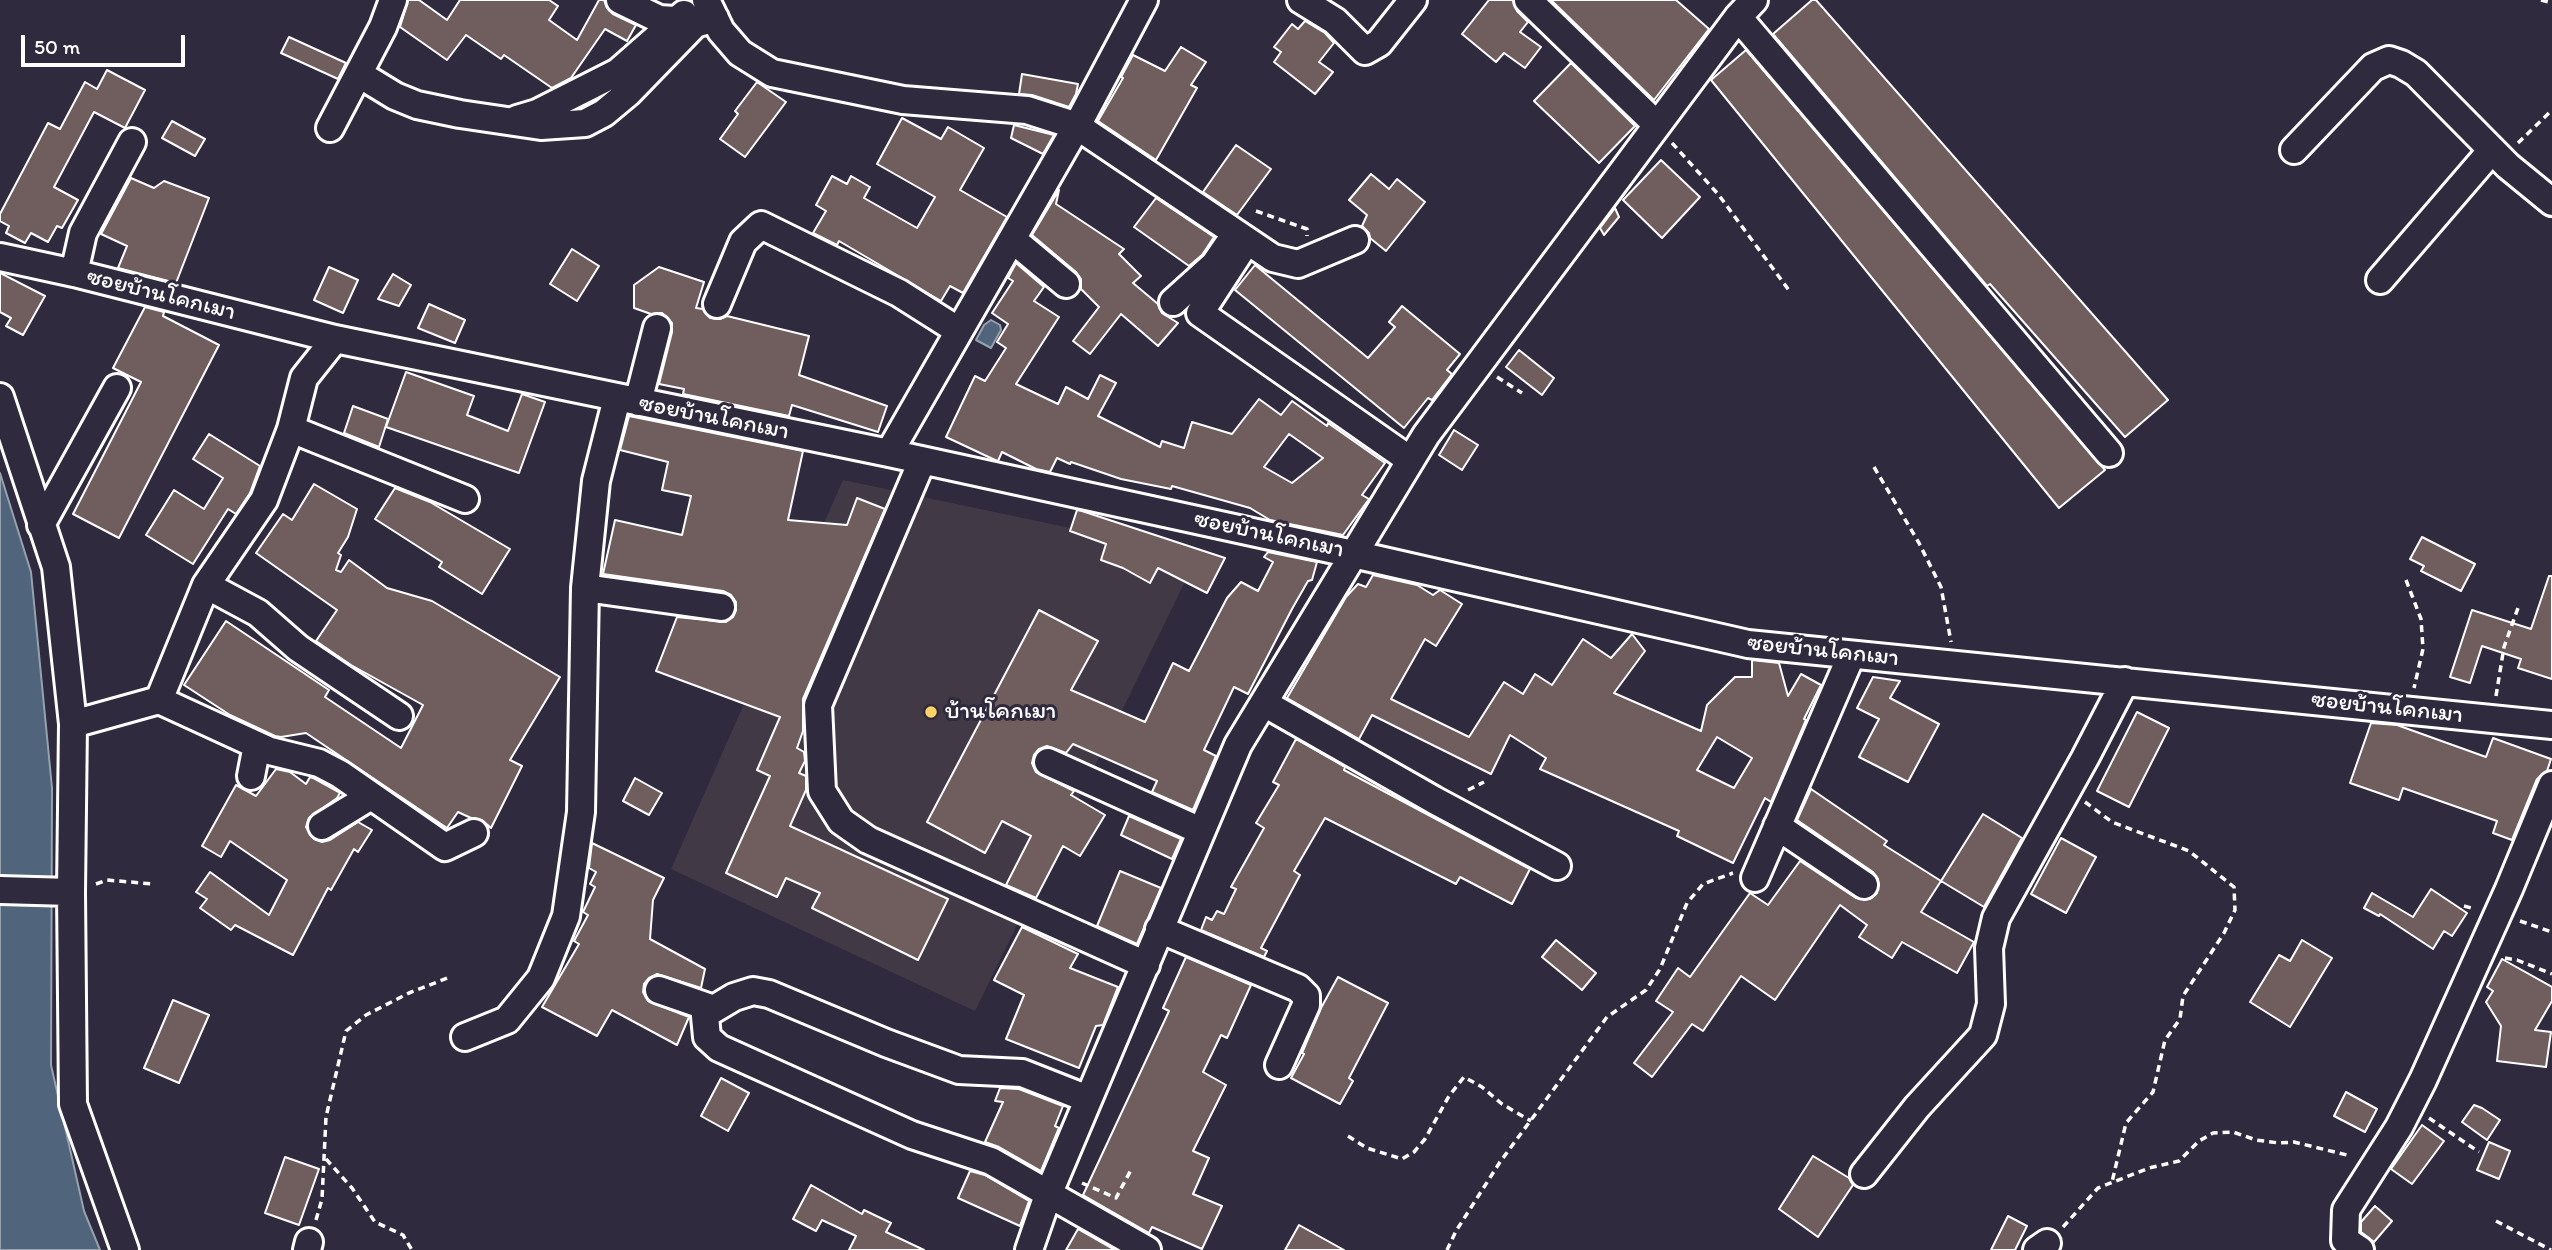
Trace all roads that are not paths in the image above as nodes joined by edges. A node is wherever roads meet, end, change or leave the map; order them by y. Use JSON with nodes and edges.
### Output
{"nodes":[{"id":1,"x":393,"y":0,"type":"edge"},
{"id":2,"x":620,"y":0,"type":"edge"},
{"id":3,"x":1144,"y":0,"type":"edge"},
{"id":4,"x":1301,"y":0,"type":"edge"},
{"id":5,"x":1413,"y":0,"type":"edge"},
{"id":6,"x":1528,"y":0,"type":"edge"},
{"id":7,"x":707,"y":6,"type":"edge"},
{"id":8,"x":1746,"y":9,"type":"edge"},
{"id":9,"x":675,"y":20,"type":"junction"},
{"id":10,"x":359,"y":74,"type":"junction"},
{"id":11,"x":508,"y":121,"type":"junction"},
{"id":12,"x":1657,"y":125,"type":"junction"},
{"id":13,"x":1076,"y":126,"type":"junction"},
{"id":14,"x":330,"y":128,"type":"dead end"},
{"id":15,"x":132,"y":142,"type":"dead end"},
{"id":16,"x":2294,"y":150,"type":"dead end"},
{"id":17,"x":2497,"y":155,"type":"junction"},
{"id":18,"x":2552,"y":202,"type":"edge"},
{"id":19,"x":1242,"y":238,"type":"junction"},
{"id":20,"x":1012,"y":239,"type":"junction"},
{"id":21,"x":1355,"y":240,"type":"dead end"},
{"id":22,"x":0,"y":257,"type":"edge"},
{"id":23,"x":74,"y":274,"type":"junction"},
{"id":24,"x":2380,"y":280,"type":"dead end"},
{"id":25,"x":1066,"y":284,"type":"dead end"},
{"id":26,"x":1173,"y":302,"type":"dead end"},
{"id":27,"x":717,"y":304,"type":"dead end"},
{"id":28,"x":657,"y":328,"type":"dead end"},
{"id":29,"x":959,"y":331,"type":"junction"},
{"id":30,"x":335,"y":339,"type":"junction"},
{"id":31,"x":117,"y":388,"type":"dead end"},
{"id":32,"x":0,"y":397,"type":"edge"},
{"id":33,"x":628,"y":400,"type":"junction"},
{"id":34,"x":292,"y":429,"type":"junction"},
{"id":35,"x":889,"y":453,"type":"junction"},
{"id":36,"x":2109,"y":453,"type":"dead end"},
{"id":37,"x":1410,"y":460,"type":"junction"},
{"id":38,"x":922,"y":461,"type":"junction"},
{"id":39,"x":465,"y":499,"type":"dead end"},
{"id":40,"x":41,"y":525,"type":"junction"},
{"id":41,"x":1353,"y":554,"type":"junction"},
{"id":42,"x":206,"y":585,"type":"junction"},
{"id":43,"x":585,"y":588,"type":"junction"},
{"id":44,"x":721,"y":607,"type":"dead end"},
{"id":45,"x":1851,"y":656,"type":"junction"},
{"id":46,"x":2125,"y":681,"type":"junction"},
{"id":47,"x":159,"y":700,"type":"junction"},
{"id":48,"x":1264,"y":703,"type":"junction"},
{"id":49,"x":399,"y":716,"type":"dead end"},
{"id":50,"x":73,"y":724,"type":"junction"},
{"id":51,"x":2552,"y":725,"type":"edge"},
{"id":52,"x":257,"y":745,"type":"junction"},
{"id":53,"x":1048,"y":762,"type":"dead end"},
{"id":54,"x":251,"y":776,"type":"dead end"},
{"id":55,"x":2552,"y":785,"type":"edge"},
{"id":56,"x":371,"y":796,"type":"junction"},
{"id":57,"x":322,"y":826,"type":"dead end"},
{"id":58,"x":1777,"y":826,"type":"junction"},
{"id":59,"x":1201,"y":831,"type":"junction"},
{"id":60,"x":474,"y":832,"type":"dead end"},
{"id":61,"x":1557,"y":866,"type":"dead end"},
{"id":62,"x":1760,"y":867,"type":"road end"},
{"id":63,"x":1864,"y":885,"type":"dead end"},
{"id":64,"x":0,"y":890,"type":"edge"},
{"id":65,"x":71,"y":892,"type":"junction"},
{"id":66,"x":1159,"y":929,"type":"junction"},
{"id":67,"x":1146,"y":964,"type":"junction"},
{"id":68,"x":659,"y":990,"type":"dead end"},
{"id":69,"x":704,"y":1006,"type":"junction"},
{"id":70,"x":465,"y":1037,"type":"dead end"},
{"id":71,"x":1279,"y":1065,"type":"dead end"},
{"id":72,"x":1088,"y":1099,"type":"junction"},
{"id":73,"x":1864,"y":1174,"type":"dead end"},
{"id":74,"x":1053,"y":1184,"type":"junction"},
{"id":75,"x":125,"y":1250,"type":"edge"},
{"id":76,"x":1029,"y":1250,"type":"edge"},
{"id":77,"x":1147,"y":1250,"type":"edge"},
{"id":78,"x":2360,"y":1250,"type":"edge"}],
"edges":[{"from":1,"to":10,"type":"street"},
{"from":2,"to":9,"type":"street"},
{"from":3,"to":13,"type":"street"},
{"from":4,"to":5,"type":"street"},
{"from":6,"to":12,"type":"street"},
{"from":7,"to":9,"type":"street"},
{"from":7,"to":11,"type":"street"},
{"from":7,"to":13,"type":"street"},
{"from":8,"to":12,"type":"street"},
{"from":8,"to":36,"type":"street"},
{"from":9,"to":11,"type":"street"},
{"from":10,"to":11,"type":"street"},
{"from":10,"to":14,"type":"street"},
{"from":12,"to":37,"type":"street"},
{"from":13,"to":19,"type":"street"},
{"from":13,"to":20,"type":"street"},
{"from":15,"to":23,"type":"street"},
{"from":16,"to":17,"type":"street"},
{"from":17,"to":18,"type":"street"},
{"from":17,"to":24,"type":"street"},
{"from":19,"to":21,"type":"street"},
{"from":19,"to":26,"type":"street"},
{"from":19,"to":37,"type":"street"},
{"from":20,"to":25,"type":"street"},
{"from":20,"to":29,"type":"street"},
{"from":22,"to":23,"type":"street","name":"ซอยบ้านโคกเมา"},
{"from":23,"to":30,"type":"street","name":"ซอยบ้านโคกเมา"},
{"from":27,"to":29,"type":"street"},
{"from":28,"to":33,"type":"street"},
{"from":29,"to":35,"type":"street"},
{"from":30,"to":33,"type":"street","name":"ซอยบ้านโคกเมา"},
{"from":30,"to":34,"type":"street"},
{"from":31,"to":40,"type":"street"},
{"from":32,"to":40,"type":"street"},
{"from":33,"to":35,"type":"street","name":"ซอยบ้านโคกเมา"},
{"from":33,"to":43,"type":"street"},
{"from":34,"to":39,"type":"street"},
{"from":34,"to":42,"type":"street"},
{"from":35,"to":38,"type":"street","name":"ซอยบ้านโคกเมา"},
{"from":37,"to":41,"type":"street"},
{"from":38,"to":41,"type":"street","name":"ซอยบ้านโคกเมา"},
{"from":38,"to":67,"type":"street"},
{"from":40,"to":50,"type":"street"},
{"from":41,"to":45,"type":"street","name":"ซอยบ้านโคกเมา"},
{"from":41,"to":48,"type":"street"},
{"from":42,"to":47,"type":"street"},
{"from":42,"to":49,"type":"street"},
{"from":43,"to":44,"type":"street"},
{"from":43,"to":70,"type":"street"},
{"from":45,"to":46,"type":"street","name":"ซอยบ้านโคกเมา"},
{"from":45,"to":58,"type":"street"},
{"from":46,"to":51,"type":"street","name":"ซอยบ้านโคกเมา"},
{"from":46,"to":73,"type":"street"},
{"from":47,"to":50,"type":"street"},
{"from":47,"to":52,"type":"street"},
{"from":48,"to":59,"type":"street"},
{"from":48,"to":61,"type":"street"},
{"from":50,"to":65,"type":"street"},
{"from":52,"to":54,"type":"street"},
{"from":52,"to":56,"type":"street"},
{"from":53,"to":59,"type":"street"},
{"from":55,"to":78,"type":"street"},
{"from":56,"to":57,"type":"street"},
{"from":56,"to":60,"type":"street"},
{"from":58,"to":62,"type":"street"},
{"from":58,"to":63,"type":"street"},
{"from":59,"to":66,"type":"street"},
{"from":64,"to":65,"type":"street"},
{"from":65,"to":75,"type":"street"},
{"from":66,"to":67,"type":"street"},
{"from":66,"to":71,"type":"street"},
{"from":67,"to":72,"type":"street"},
{"from":68,"to":69,"type":"street"},
{"from":69,"to":72,"type":"street"},
{"from":69,"to":74,"type":"street"},
{"from":72,"to":74,"type":"street"},
{"from":74,"to":76,"type":"street"},
{"from":74,"to":77,"type":"street"}]}
